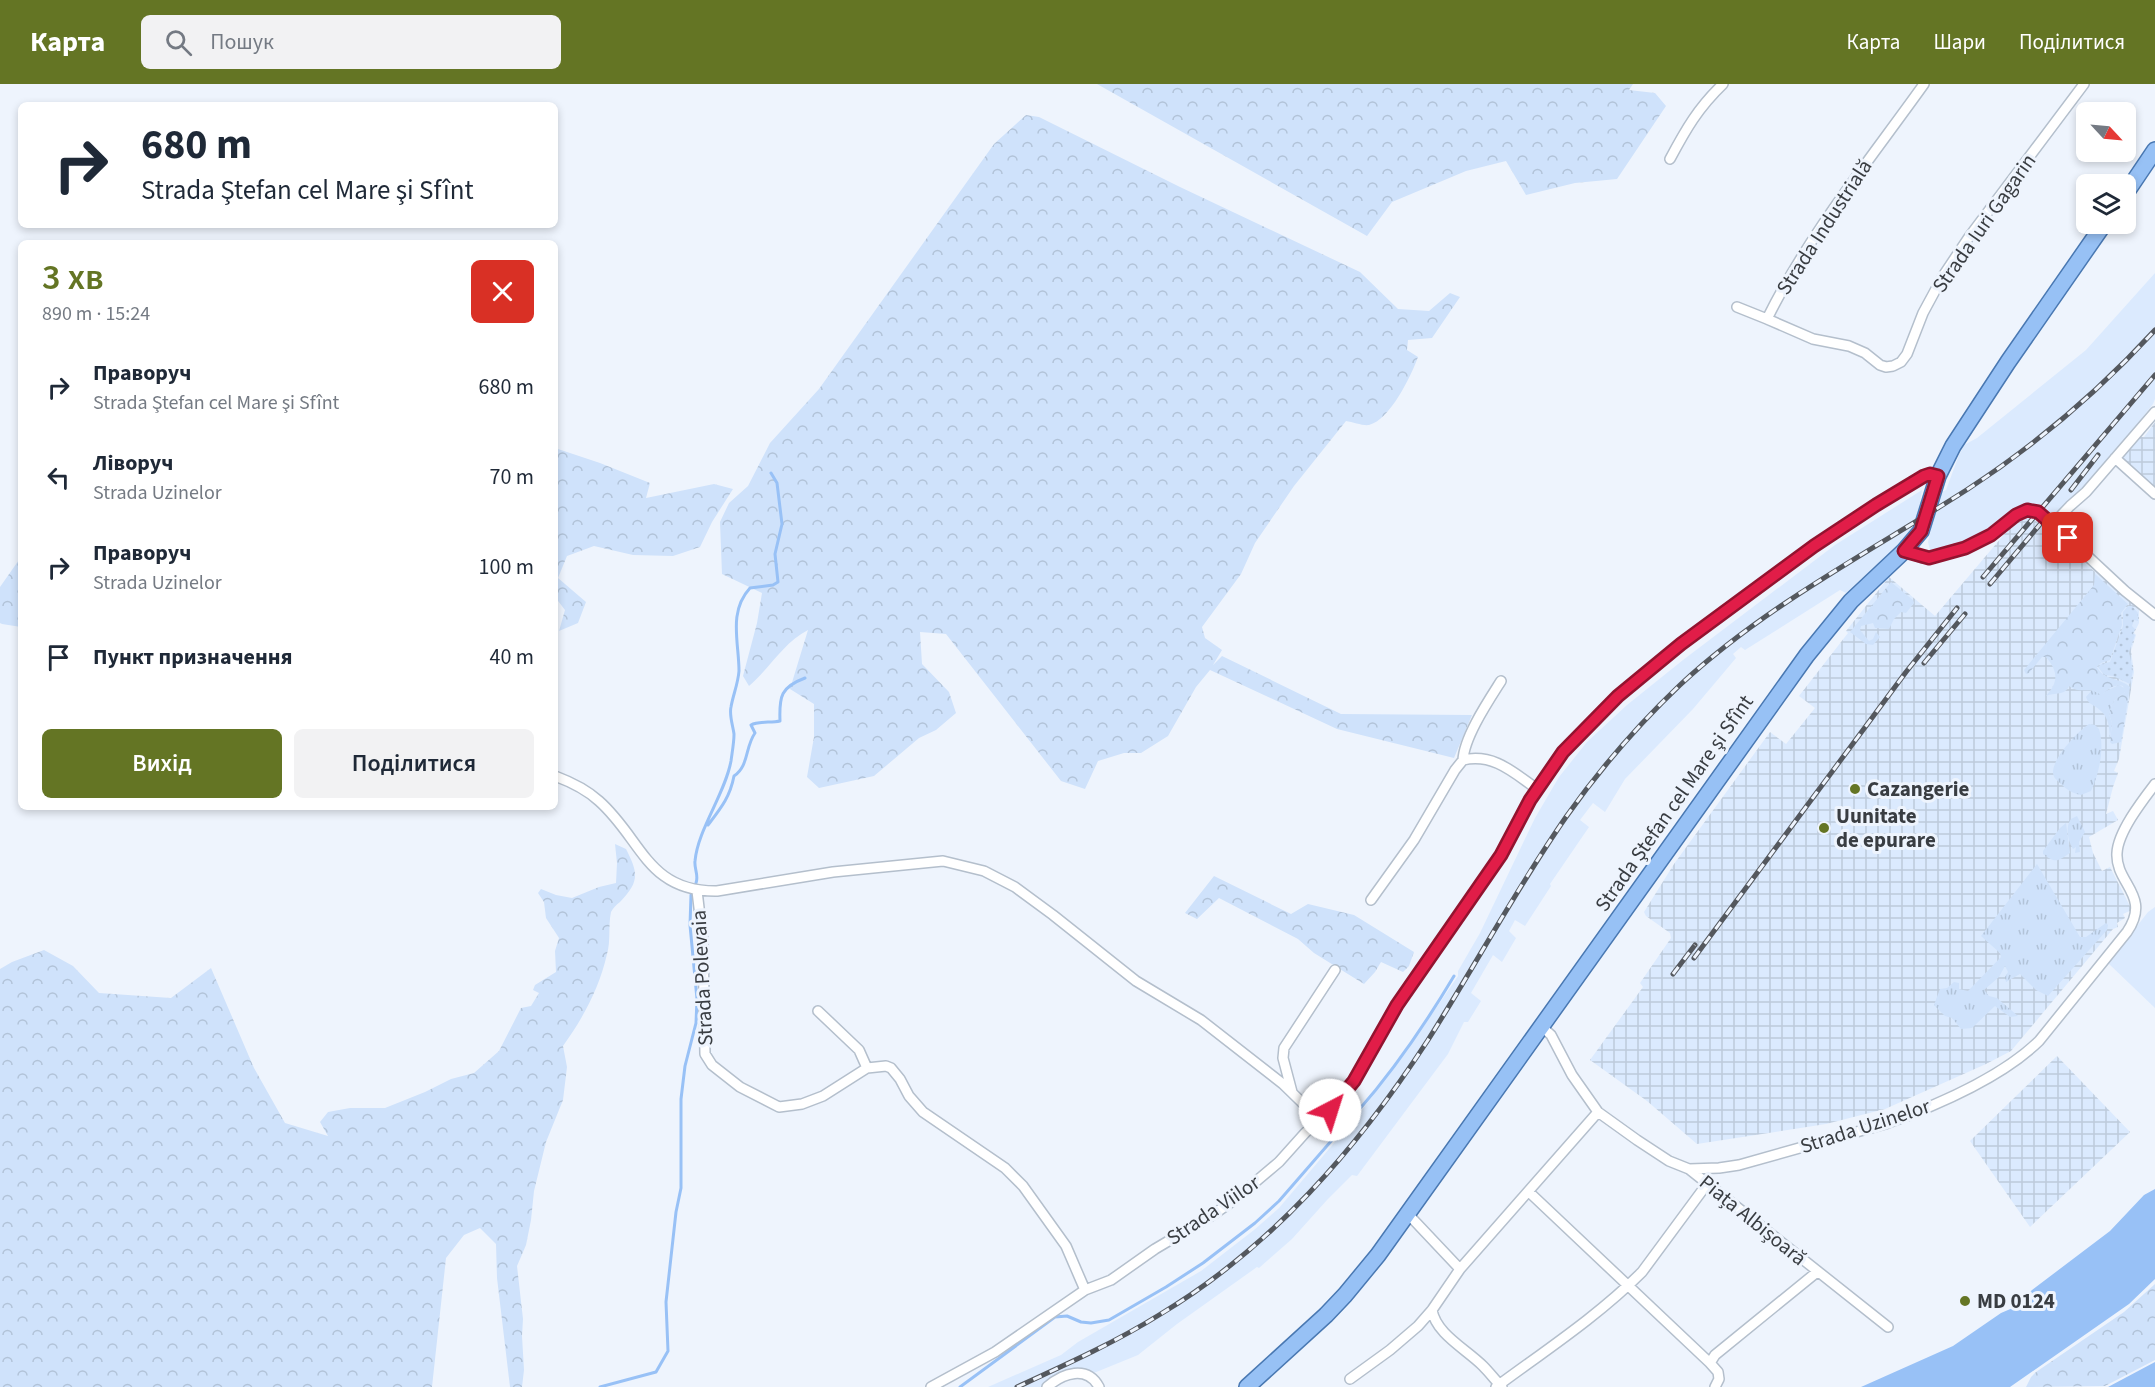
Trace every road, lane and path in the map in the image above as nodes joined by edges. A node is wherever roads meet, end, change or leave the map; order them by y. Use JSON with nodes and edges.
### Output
{"nodes":[{"id":1,"x":1723,"y":84,"type":"edge"},
{"id":2,"x":1924,"y":84,"type":"edge"},
{"id":3,"x":2084,"y":84,"type":"edge"},
{"id":4,"x":2155,"y":150,"type":"edge"},
{"id":5,"x":1670,"y":159,"type":"dead end"},
{"id":6,"x":2136,"y":178,"type":"edge"},
{"id":7,"x":2097,"y":234,"type":"edge"},
{"id":8,"x":1737,"y":307,"type":"dead end"},
{"id":9,"x":1767,"y":319,"type":"junction"},
{"id":10,"x":1893,"y":366,"type":"joint"},
{"id":11,"x":2155,"y":412,"type":"edge"},
{"id":12,"x":2115,"y":458,"type":"junction"},
{"id":13,"x":1938,"y":476,"type":"junction"},
{"id":14,"x":2155,"y":494,"type":"edge"},
{"id":15,"x":2053,"y":524,"type":"junction"},
{"id":16,"x":1904,"y":551,"type":"junction"},
{"id":17,"x":2155,"y":615,"type":"edge"},
{"id":18,"x":1501,"y":681,"type":"dead end"},
{"id":19,"x":1463,"y":760,"type":"junction"},
{"id":20,"x":558,"y":777,"type":"edge"},
{"id":21,"x":2155,"y":784,"type":"edge"},
{"id":22,"x":1537,"y":789,"type":"junction"},
{"id":23,"x":697,"y":891,"type":"junction"},
{"id":24,"x":1371,"y":900,"type":"dead end"},
{"id":25,"x":1335,"y":970,"type":"dead end"},
{"id":26,"x":818,"y":1011,"type":"dead end"},
{"id":27,"x":1542,"y":1027,"type":"junction"},
{"id":28,"x":867,"y":1068,"type":"junction"},
{"id":29,"x":1293,"y":1094,"type":"junction"},
{"id":30,"x":1598,"y":1112,"type":"junction"},
{"id":31,"x":1319,"y":1119,"type":"junction"},
{"id":32,"x":1689,"y":1169,"type":"junction"},
{"id":33,"x":1707,"y":1184,"type":"junction"},
{"id":34,"x":1529,"y":1192,"type":"junction"},
{"id":35,"x":1408,"y":1214,"type":"junction"},
{"id":36,"x":1460,"y":1269,"type":"junction"},
{"id":37,"x":1817,"y":1272,"type":"junction"},
{"id":38,"x":1629,"y":1285,"type":"junction"},
{"id":39,"x":1085,"y":1290,"type":"junction"},
{"id":40,"x":1432,"y":1310,"type":"junction"},
{"id":41,"x":1888,"y":1327,"type":"dead end"},
{"id":42,"x":1710,"y":1363,"type":"junction"},
{"id":43,"x":1350,"y":1379,"type":"dead end"},
{"id":44,"x":1048,"y":1386,"type":"edge"},
{"id":45,"x":1499,"y":1386,"type":"edge"},
{"id":46,"x":931,"y":1387,"type":"edge"},
{"id":47,"x":1099,"y":1387,"type":"edge"},
{"id":48,"x":1247,"y":1387,"type":"edge"},
{"id":49,"x":1715,"y":1387,"type":"edge"}],
"edges":[{"from":1,"to":5,"type":"street"},
{"from":2,"to":9,"type":"street","name":"Strada Industrială"},
{"from":3,"to":10,"type":"street","name":"Strada Iuri Gagarin"},
{"from":4,"to":6,"type":"main road"},
{"from":7,"to":13,"type":"main road","name":"Strada Ştefan cel Mare şi Sfînt"},
{"from":8,"to":9,"type":"street"},
{"from":9,"to":10,"type":"street","name":"Strada Industrială"},
{"from":11,"to":12,"type":"street"},
{"from":12,"to":14,"type":"street"},
{"from":12,"to":15,"type":"street"},
{"from":13,"to":16,"type":"main road","name":"Strada Ştefan cel Mare şi Sfînt"},
{"from":13,"to":22,"type":"street","name":"Strada Viilor"},
{"from":15,"to":16,"type":"street"},
{"from":15,"to":17,"type":"street"},
{"from":16,"to":27,"type":"main road","name":"Strada Ştefan cel Mare şi Sfînt"},
{"from":18,"to":19,"type":"street"},
{"from":19,"to":22,"type":"street"},
{"from":19,"to":24,"type":"street"},
{"from":20,"to":23,"type":"street"},
{"from":21,"to":32,"type":"street","name":"Strada Uzinelor"},
{"from":22,"to":31,"type":"street","name":"Strada Viilor"},
{"from":23,"to":28,"type":"street","name":"Strada Polevaia"},
{"from":23,"to":29,"type":"street"},
{"from":25,"to":29,"type":"street"},
{"from":26,"to":28,"type":"street"},
{"from":27,"to":30,"type":"street","name":"Strada Uzinelor"},
{"from":27,"to":35,"type":"main road","name":"Strada Ştefan cel Mare şi Sfînt"},
{"from":28,"to":39,"type":"street"},
{"from":29,"to":31,"type":"street"},
{"from":30,"to":32,"type":"street","name":"Strada Uzinelor"},
{"from":30,"to":34,"type":"street"},
{"from":31,"to":39,"type":"street","name":"Strada Viilor"},
{"from":32,"to":33,"type":"street","name":"Piața Albișoară"},
{"from":33,"to":37,"type":"street","name":"Piața Albișoară"},
{"from":33,"to":38,"type":"street"},
{"from":34,"to":36,"type":"street"},
{"from":34,"to":38,"type":"street"},
{"from":35,"to":36,"type":"street"},
{"from":35,"to":48,"type":"main road","name":"Strada Ştefan cel Mare şi Sfînt"},
{"from":36,"to":40,"type":"street"},
{"from":37,"to":41,"type":"street","name":"Piața Albișoară"},
{"from":37,"to":42,"type":"street","name":"Piața Albișoară"},
{"from":38,"to":42,"type":"street"},
{"from":38,"to":45,"type":"street"},
{"from":39,"to":46,"type":"street","name":"Strada Viilor"},
{"from":40,"to":43,"type":"street"},
{"from":40,"to":45,"type":"street"},
{"from":42,"to":49,"type":"street"},
{"from":44,"to":47,"type":"street"}]}
